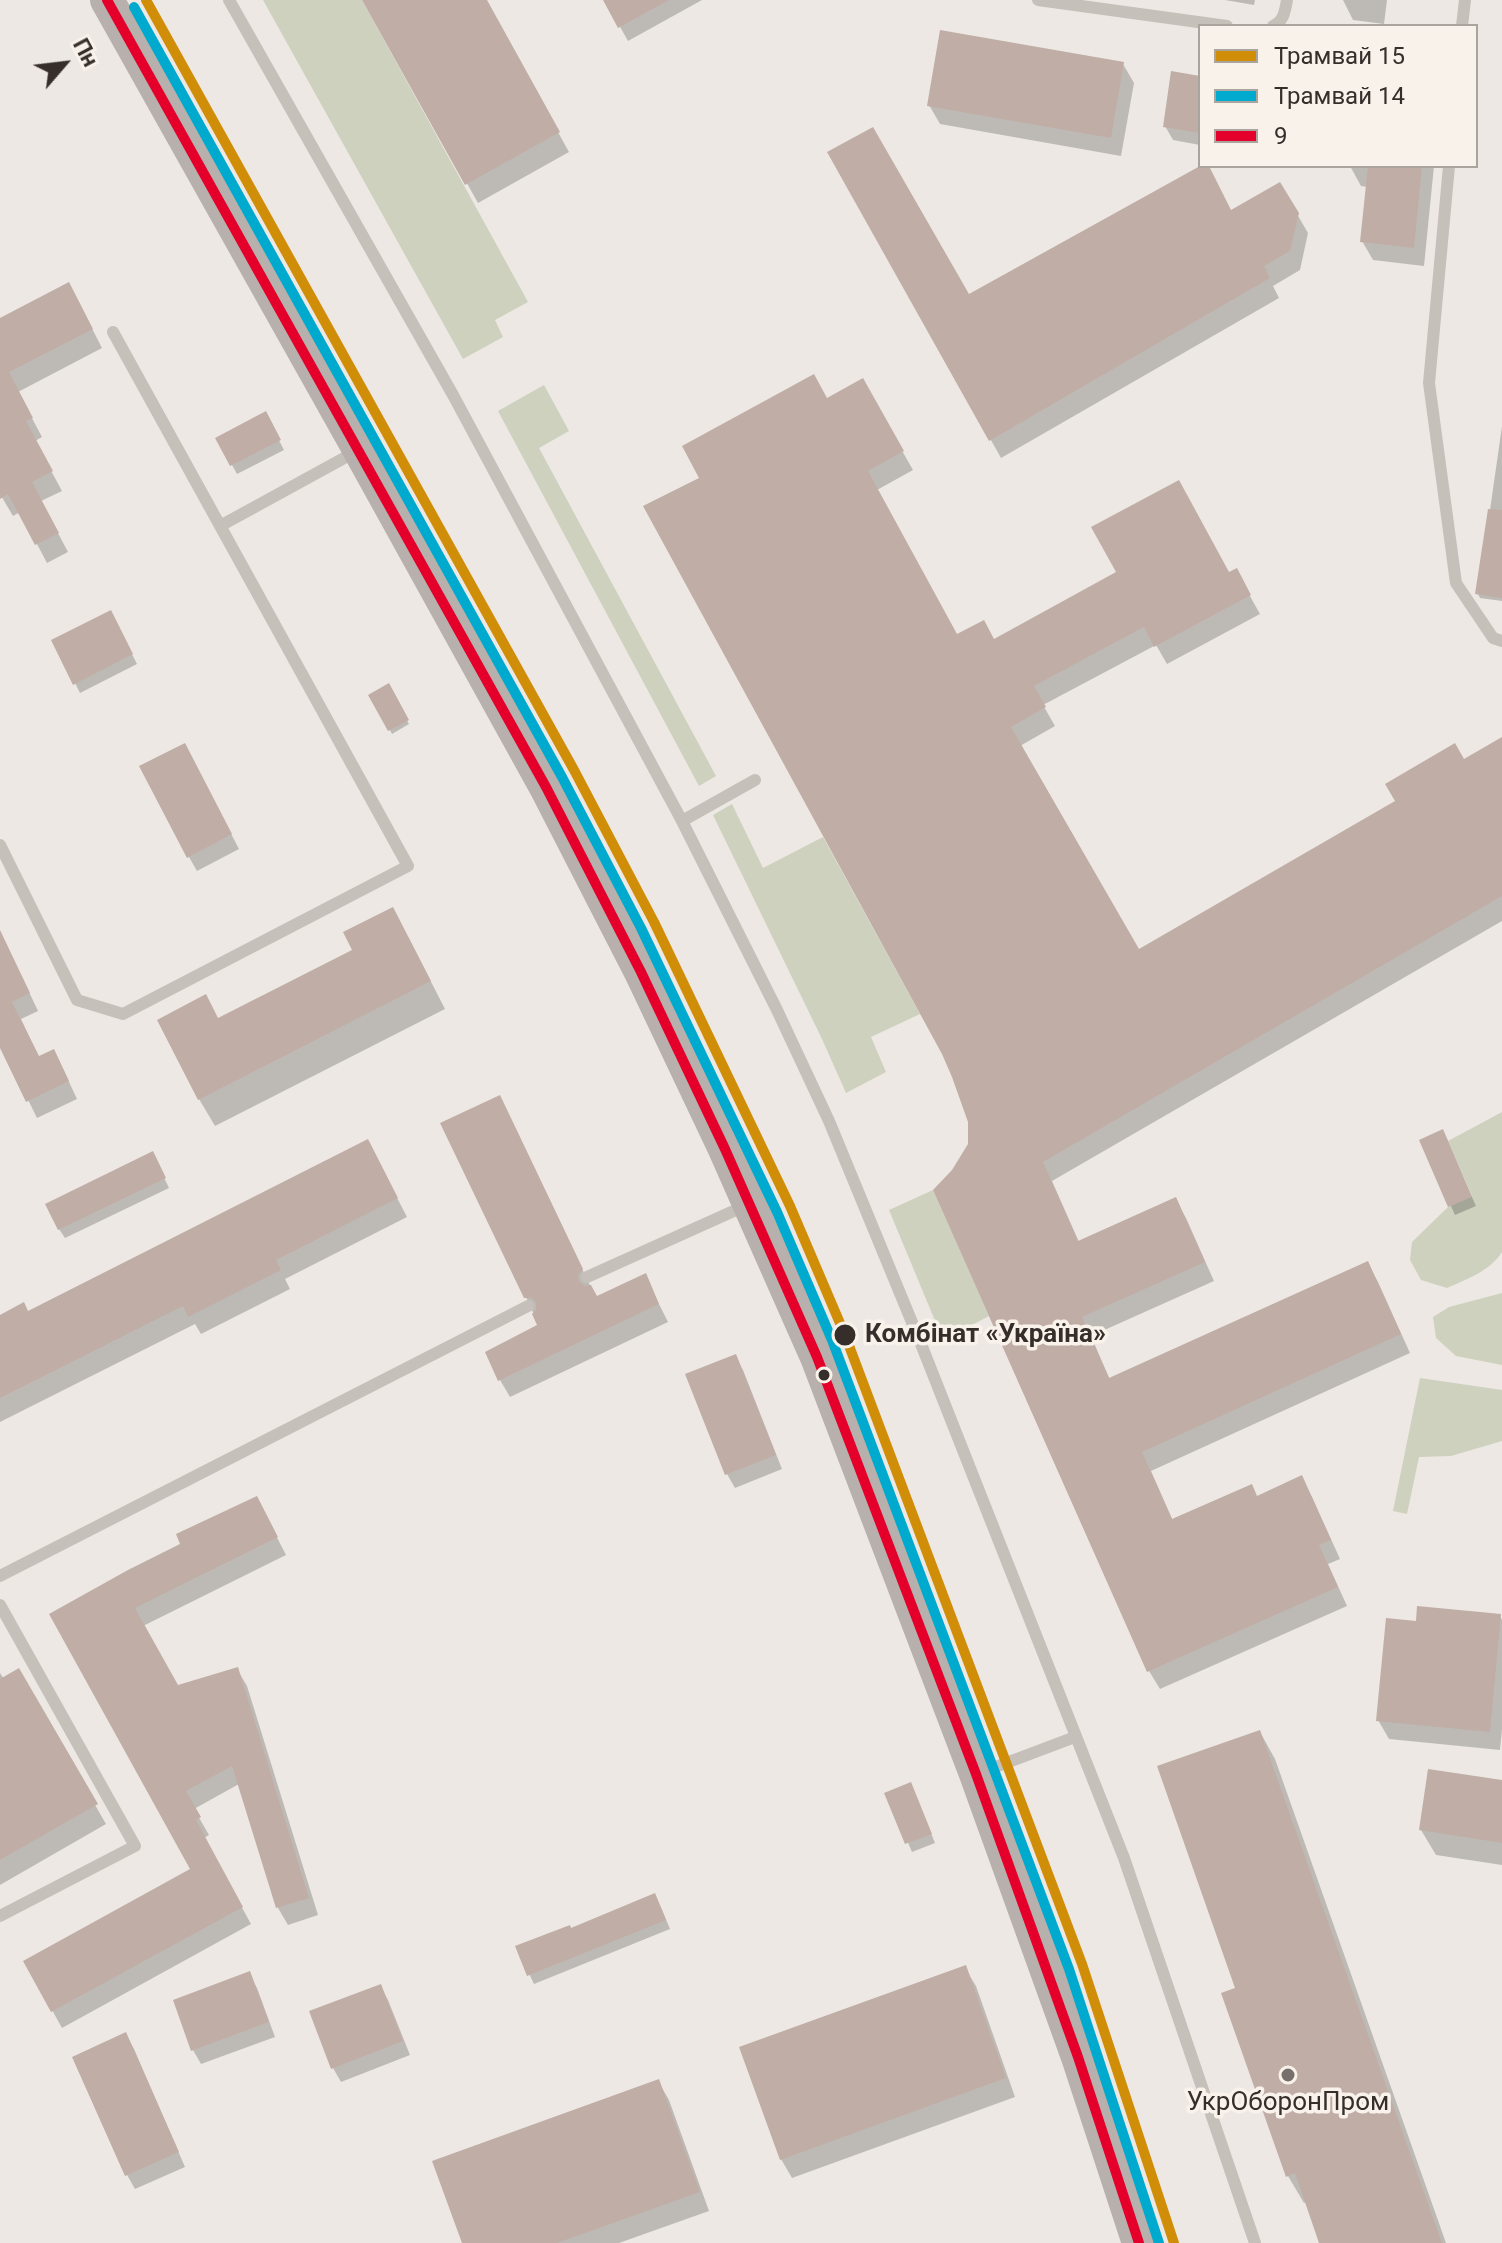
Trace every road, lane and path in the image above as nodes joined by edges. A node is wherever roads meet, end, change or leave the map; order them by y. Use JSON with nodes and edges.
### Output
{"nodes":[{"id":1,"x":107,"y":0,"type":"edge"},
{"id":2,"x":229,"y":0,"type":"edge"},
{"id":3,"x":1038,"y":0,"type":"edge"},
{"id":4,"x":1287,"y":0,"type":"edge"},
{"id":5,"x":1465,"y":0,"type":"edge"},
{"id":6,"x":1212,"y":24,"type":"edge"},
{"id":7,"x":1277,"y":24,"type":"edge"},
{"id":8,"x":1462,"y":24,"type":"edge"},
{"id":9,"x":1449,"y":168,"type":"edge"},
{"id":10,"x":113,"y":332,"type":"dead end"},
{"id":11,"x":359,"y":449,"type":"junction"},
{"id":12,"x":220,"y":526,"type":"junction"},
{"id":13,"x":1502,"y":641,"type":"edge"},
{"id":14,"x":755,"y":780,"type":"dead end"},
{"id":15,"x":682,"y":821,"type":"junction"},
{"id":16,"x":0,"y":845,"type":"edge"},
{"id":17,"x":750,"y":1204,"type":"junction"},
{"id":18,"x":587,"y":1277,"type":"dead end"},
{"id":19,"x":528,"y":1306,"type":"dead end"},
{"id":20,"x":0,"y":1576,"type":"edge"},
{"id":21,"x":0,"y":1605,"type":"edge"},
{"id":22,"x":1075,"y":1737,"type":"junction"},
{"id":23,"x":976,"y":1774,"type":"junction"},
{"id":24,"x":0,"y":1916,"type":"edge"},
{"id":25,"x":1139,"y":2243,"type":"edge"},
{"id":26,"x":1255,"y":2243,"type":"edge"}],
"edges":[{"from":1,"to":11,"type":"main road"},
{"from":2,"to":15,"type":"lane"},
{"from":3,"to":6,"type":"lane"},
{"from":4,"to":7,"type":"lane"},
{"from":5,"to":8,"type":"lane"},
{"from":9,"to":13,"type":"lane"},
{"from":10,"to":12,"type":"lane"},
{"from":11,"to":12,"type":"lane"},
{"from":11,"to":17,"type":"main road"},
{"from":12,"to":16,"type":"lane"},
{"from":14,"to":15,"type":"lane"},
{"from":15,"to":22,"type":"lane"},
{"from":17,"to":18,"type":"lane"},
{"from":17,"to":23,"type":"main road"},
{"from":19,"to":20,"type":"lane"},
{"from":21,"to":24,"type":"lane"},
{"from":22,"to":23,"type":"lane"},
{"from":22,"to":26,"type":"lane"},
{"from":23,"to":25,"type":"main road"}]}
